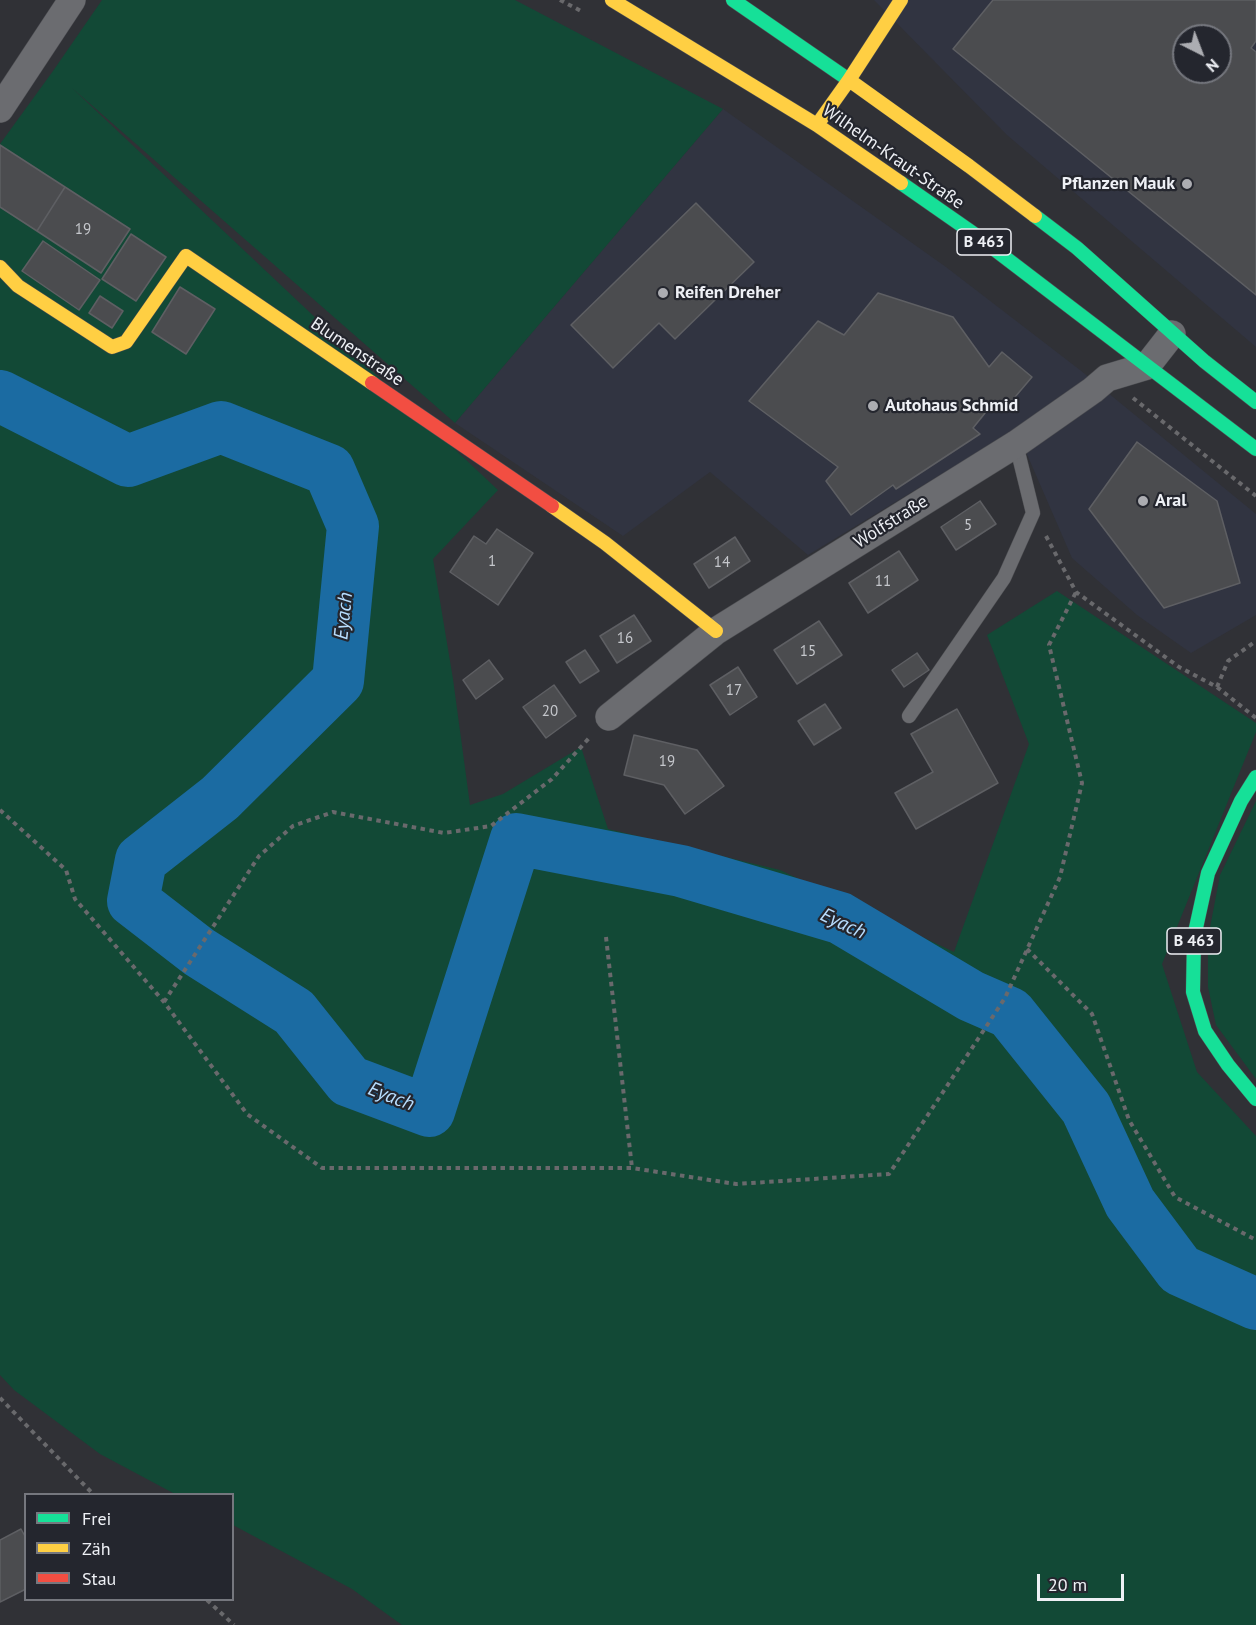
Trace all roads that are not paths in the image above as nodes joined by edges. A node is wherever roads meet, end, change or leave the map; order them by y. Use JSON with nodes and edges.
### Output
{"nodes":[{"id":1,"x":72,"y":0,"type":"edge"},
{"id":2,"x":612,"y":0,"type":"edge"},
{"id":3,"x":734,"y":0,"type":"edge"},
{"id":4,"x":901,"y":0,"type":"edge"},
{"id":5,"x":849,"y":80,"type":"junction"},
{"id":6,"x":0,"y":109,"type":"edge"},
{"id":7,"x":817,"y":125,"type":"junction"},
{"id":8,"x":0,"y":267,"type":"edge"},
{"id":9,"x":1172,"y":334,"type":"junction"},
{"id":10,"x":1147,"y":366,"type":"junction"},
{"id":11,"x":1256,"y":402,"type":"edge"},
{"id":12,"x":1016,"y":444,"type":"junction"},
{"id":13,"x":1256,"y":449,"type":"edge"},
{"id":14,"x":716,"y":631,"type":"junction"},
{"id":15,"x":909,"y":716,"type":"dead end"},
{"id":16,"x":609,"y":717,"type":"road end"},
{"id":17,"x":1256,"y":777,"type":"edge"},
{"id":18,"x":1256,"y":1099,"type":"edge"}],
"edges":[{"from":1,"to":6,"type":"street"},
{"from":2,"to":7,"type":"main road","name":"Wilhelm-Kraut-Straße","number":"B 463"},
{"from":3,"to":5,"type":"main road","name":"Wilhelm-Kraut-Straße"},
{"from":4,"to":5,"type":"main road"},
{"from":5,"to":7,"type":"main road"},
{"from":5,"to":9,"type":"main road","name":"Wilhelm-Kraut-Straße"},
{"from":7,"to":10,"type":"main road","name":"Wilhelm-Kraut-Straße","number":"B 463"},
{"from":8,"to":14,"type":"main road","name":"Blumenstraße"},
{"from":9,"to":10,"type":"street"},
{"from":9,"to":11,"type":"main road","name":"Wilhelm-Kraut-Straße"},
{"from":10,"to":12,"type":"street","name":"Wolfstraße"},
{"from":10,"to":13,"type":"main road","name":"Wilhelm-Kraut-Straße","number":"B 463"},
{"from":12,"to":14,"type":"street","name":"Wolfstraße"},
{"from":12,"to":15,"type":"lane"},
{"from":14,"to":16,"type":"street","name":"Wolfstraße"},
{"from":17,"to":18,"type":"main road","number":"B 463"}]}
